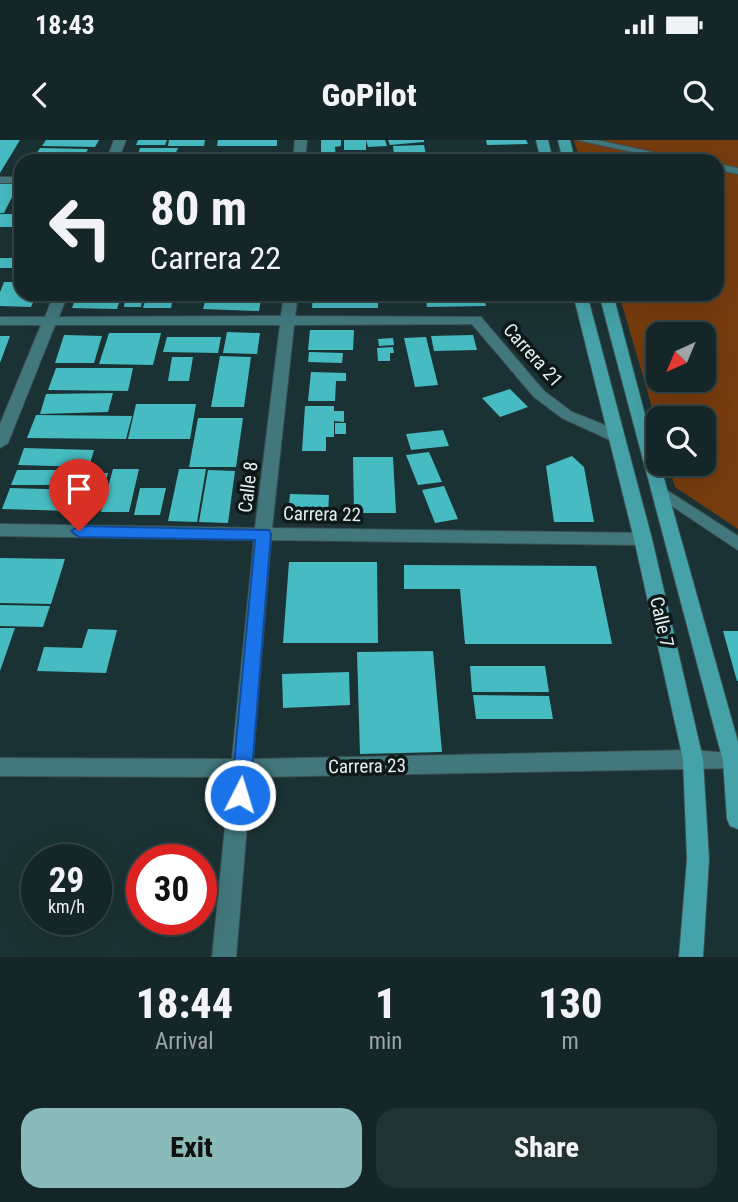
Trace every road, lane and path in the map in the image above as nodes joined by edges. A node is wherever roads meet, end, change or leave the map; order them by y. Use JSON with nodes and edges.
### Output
{"nodes":[{"id":1,"x":582,"y":140,"type":"edge"},
{"id":2,"x":653,"y":154,"type":"edge"},
{"id":3,"x":58,"y":301,"type":"edge"},
{"id":4,"x":290,"y":301,"type":"edge"},
{"id":5,"x":582,"y":301,"type":"edge"},
{"id":6,"x":608,"y":301,"type":"edge"},
{"id":7,"x":51,"y":320,"type":"junction"},
{"id":8,"x":289,"y":320,"type":"junction"},
{"id":9,"x":0,"y":321,"type":"edge"},
{"id":10,"x":616,"y":436,"type":"junction"},
{"id":11,"x":0,"y":443,"type":"edge"},
{"id":12,"x":662,"y":492,"type":"junction"},
{"id":13,"x":0,"y":530,"type":"edge"},
{"id":14,"x":263,"y":534,"type":"junction"},
{"id":15,"x":643,"y":539,"type":"junction"},
{"id":16,"x":738,"y":544,"type":"edge"},
{"id":17,"x":693,"y":759,"type":"junction"},
{"id":18,"x":736,"y":760,"type":"edge"},
{"id":19,"x":0,"y":767,"type":"edge"},
{"id":20,"x":243,"y":768,"type":"junction"},
{"id":21,"x":738,"y":819,"type":"edge"},
{"id":22,"x":225,"y":957,"type":"edge"},
{"id":23,"x":691,"y":957,"type":"edge"}],
"edges":[{"from":1,"to":2,"type":"lane"},
{"from":3,"to":7,"type":"street"},
{"from":4,"to":8,"type":"street","name":"Calle 8"},
{"from":5,"to":10,"type":"main road","name":"Calle 7"},
{"from":6,"to":12,"type":"lane"},
{"from":7,"to":8,"type":"street","name":"Carrera 21"},
{"from":7,"to":9,"type":"street","name":"Carrera 21"},
{"from":7,"to":11,"type":"street"},
{"from":8,"to":10,"type":"street","name":"Carrera 21"},
{"from":8,"to":14,"type":"street","name":"Calle 8"},
{"from":10,"to":15,"type":"main road","name":"Calle 7"},
{"from":12,"to":16,"type":"lane"},
{"from":12,"to":18,"type":"lane"},
{"from":13,"to":14,"type":"street","name":"Carrera 22"},
{"from":14,"to":15,"type":"street","name":"Carrera 22"},
{"from":14,"to":20,"type":"street","name":"Calle 8"},
{"from":15,"to":17,"type":"main road","name":"Calle 7"},
{"from":17,"to":18,"type":"street","name":"Carrera 23"},
{"from":17,"to":20,"type":"street","name":"Carrera 23"},
{"from":17,"to":23,"type":"main road","name":"Calle 7"},
{"from":18,"to":21,"type":"lane"},
{"from":19,"to":20,"type":"street","name":"Carrera 23"},
{"from":20,"to":22,"type":"street","name":"Calle 8"}]}
